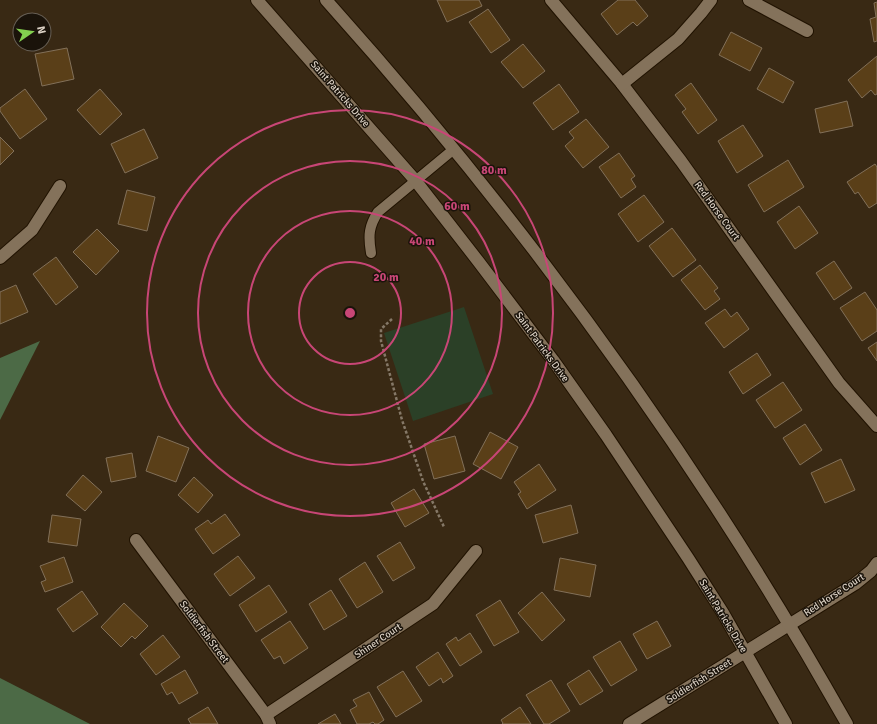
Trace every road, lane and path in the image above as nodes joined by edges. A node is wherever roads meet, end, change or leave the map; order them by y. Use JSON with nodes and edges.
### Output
{"nodes":[{"id":1,"x":257,"y":0,"type":"edge"},
{"id":2,"x":326,"y":0,"type":"edge"},
{"id":3,"x":551,"y":0,"type":"edge"},
{"id":4,"x":711,"y":0,"type":"edge"},
{"id":5,"x":749,"y":0,"type":"edge"},
{"id":6,"x":807,"y":31,"type":"dead end"},
{"id":7,"x":622,"y":84,"type":"junction"},
{"id":8,"x":454,"y":149,"type":"junction"},
{"id":9,"x":415,"y":180,"type":"junction"},
{"id":10,"x":60,"y":186,"type":"dead end"},
{"id":11,"x":371,"y":253,"type":"dead end"},
{"id":12,"x":0,"y":258,"type":"edge"},
{"id":13,"x":392,"y":319,"type":"dead end"},
{"id":14,"x":877,"y":426,"type":"edge"},
{"id":15,"x":444,"y":527,"type":"dead end"},
{"id":16,"x":136,"y":540,"type":"dead end"},
{"id":17,"x":476,"y":551,"type":"dead end"},
{"id":18,"x":877,"y":563,"type":"edge"},
{"id":19,"x":789,"y":624,"type":"junction"},
{"id":20,"x":745,"y":652,"type":"junction"},
{"id":21,"x":268,"y":720,"type":"edge"},
{"id":22,"x":629,"y":724,"type":"edge"},
{"id":23,"x":786,"y":724,"type":"edge"},
{"id":24,"x":847,"y":724,"type":"edge"}],
"edges":[{"from":1,"to":9,"type":"main road","name":"Saint Patricks Drive"},
{"from":2,"to":8,"type":"main road"},
{"from":3,"to":7,"type":"main road","name":"Red Horse Court"},
{"from":4,"to":7,"type":"main road"},
{"from":5,"to":6,"type":"main road"},
{"from":7,"to":14,"type":"main road","name":"Red Horse Court"},
{"from":8,"to":9,"type":"lane"},
{"from":8,"to":19,"type":"main road"},
{"from":9,"to":11,"type":"lane"},
{"from":9,"to":20,"type":"main road","name":"Saint Patricks Drive"},
{"from":10,"to":12,"type":"main road"},
{"from":13,"to":15,"type":"path"},
{"from":16,"to":21,"type":"main road","name":"Soldierfish Street"},
{"from":17,"to":21,"type":"main road","name":"Shiner Court"},
{"from":18,"to":19,"type":"main road","name":"Red Horse Court"},
{"from":19,"to":20,"type":"main road","name":"Soldierfish Street"},
{"from":19,"to":24,"type":"main road"},
{"from":20,"to":22,"type":"main road","name":"Soldierfish Street"},
{"from":20,"to":23,"type":"main road","name":"Saint Patricks Drive"}]}
